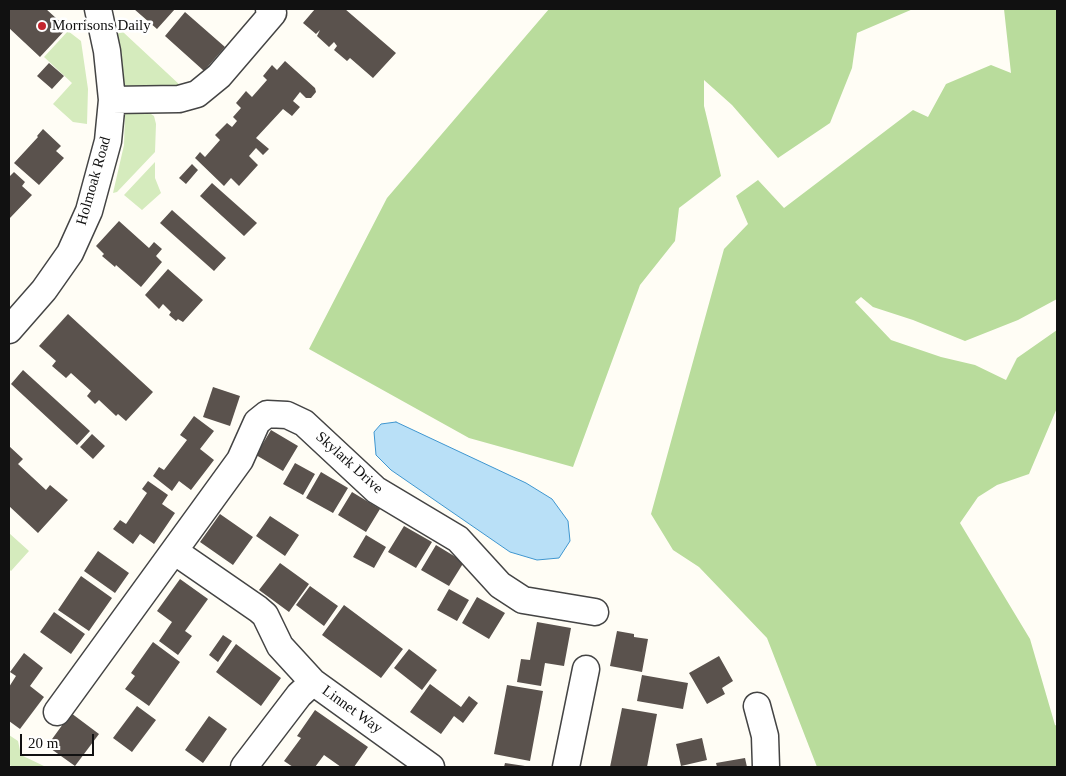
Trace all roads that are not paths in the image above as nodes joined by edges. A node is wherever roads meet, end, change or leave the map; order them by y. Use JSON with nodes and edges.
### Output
{"nodes":[{"id":1,"x":98,"y":9,"type":"edge"},
{"id":2,"x":269,"y":9,"type":"edge"},
{"id":3,"x":112,"y":100,"type":"junction"},
{"id":4,"x":9,"y":330,"type":"edge"},
{"id":5,"x":174,"y":551,"type":"junction"},
{"id":6,"x":595,"y":612,"type":"dead end"},
{"id":7,"x":586,"y":669,"type":"dead end"},
{"id":8,"x":313,"y":682,"type":"junction"},
{"id":9,"x":757,"y":706,"type":"dead end"},
{"id":10,"x":57,"y":712,"type":"dead end"},
{"id":11,"x":244,"y":767,"type":"edge"},
{"id":12,"x":431,"y":767,"type":"edge"},
{"id":13,"x":566,"y":767,"type":"edge"},
{"id":14,"x":766,"y":767,"type":"edge"}],
"edges":[{"from":1,"to":3,"type":"street","name":"Holmoak Road"},
{"from":2,"to":3,"type":"street"},
{"from":3,"to":4,"type":"street","name":"Holmoak Road"},
{"from":5,"to":6,"type":"street","name":"Skylark Drive"},
{"from":5,"to":8,"type":"street"},
{"from":5,"to":10,"type":"street","name":"Skylark Drive"},
{"from":7,"to":13,"type":"street"},
{"from":8,"to":11,"type":"street","name":"Linnet Way"},
{"from":8,"to":12,"type":"street","name":"Linnet Way"},
{"from":9,"to":14,"type":"street"}]}
